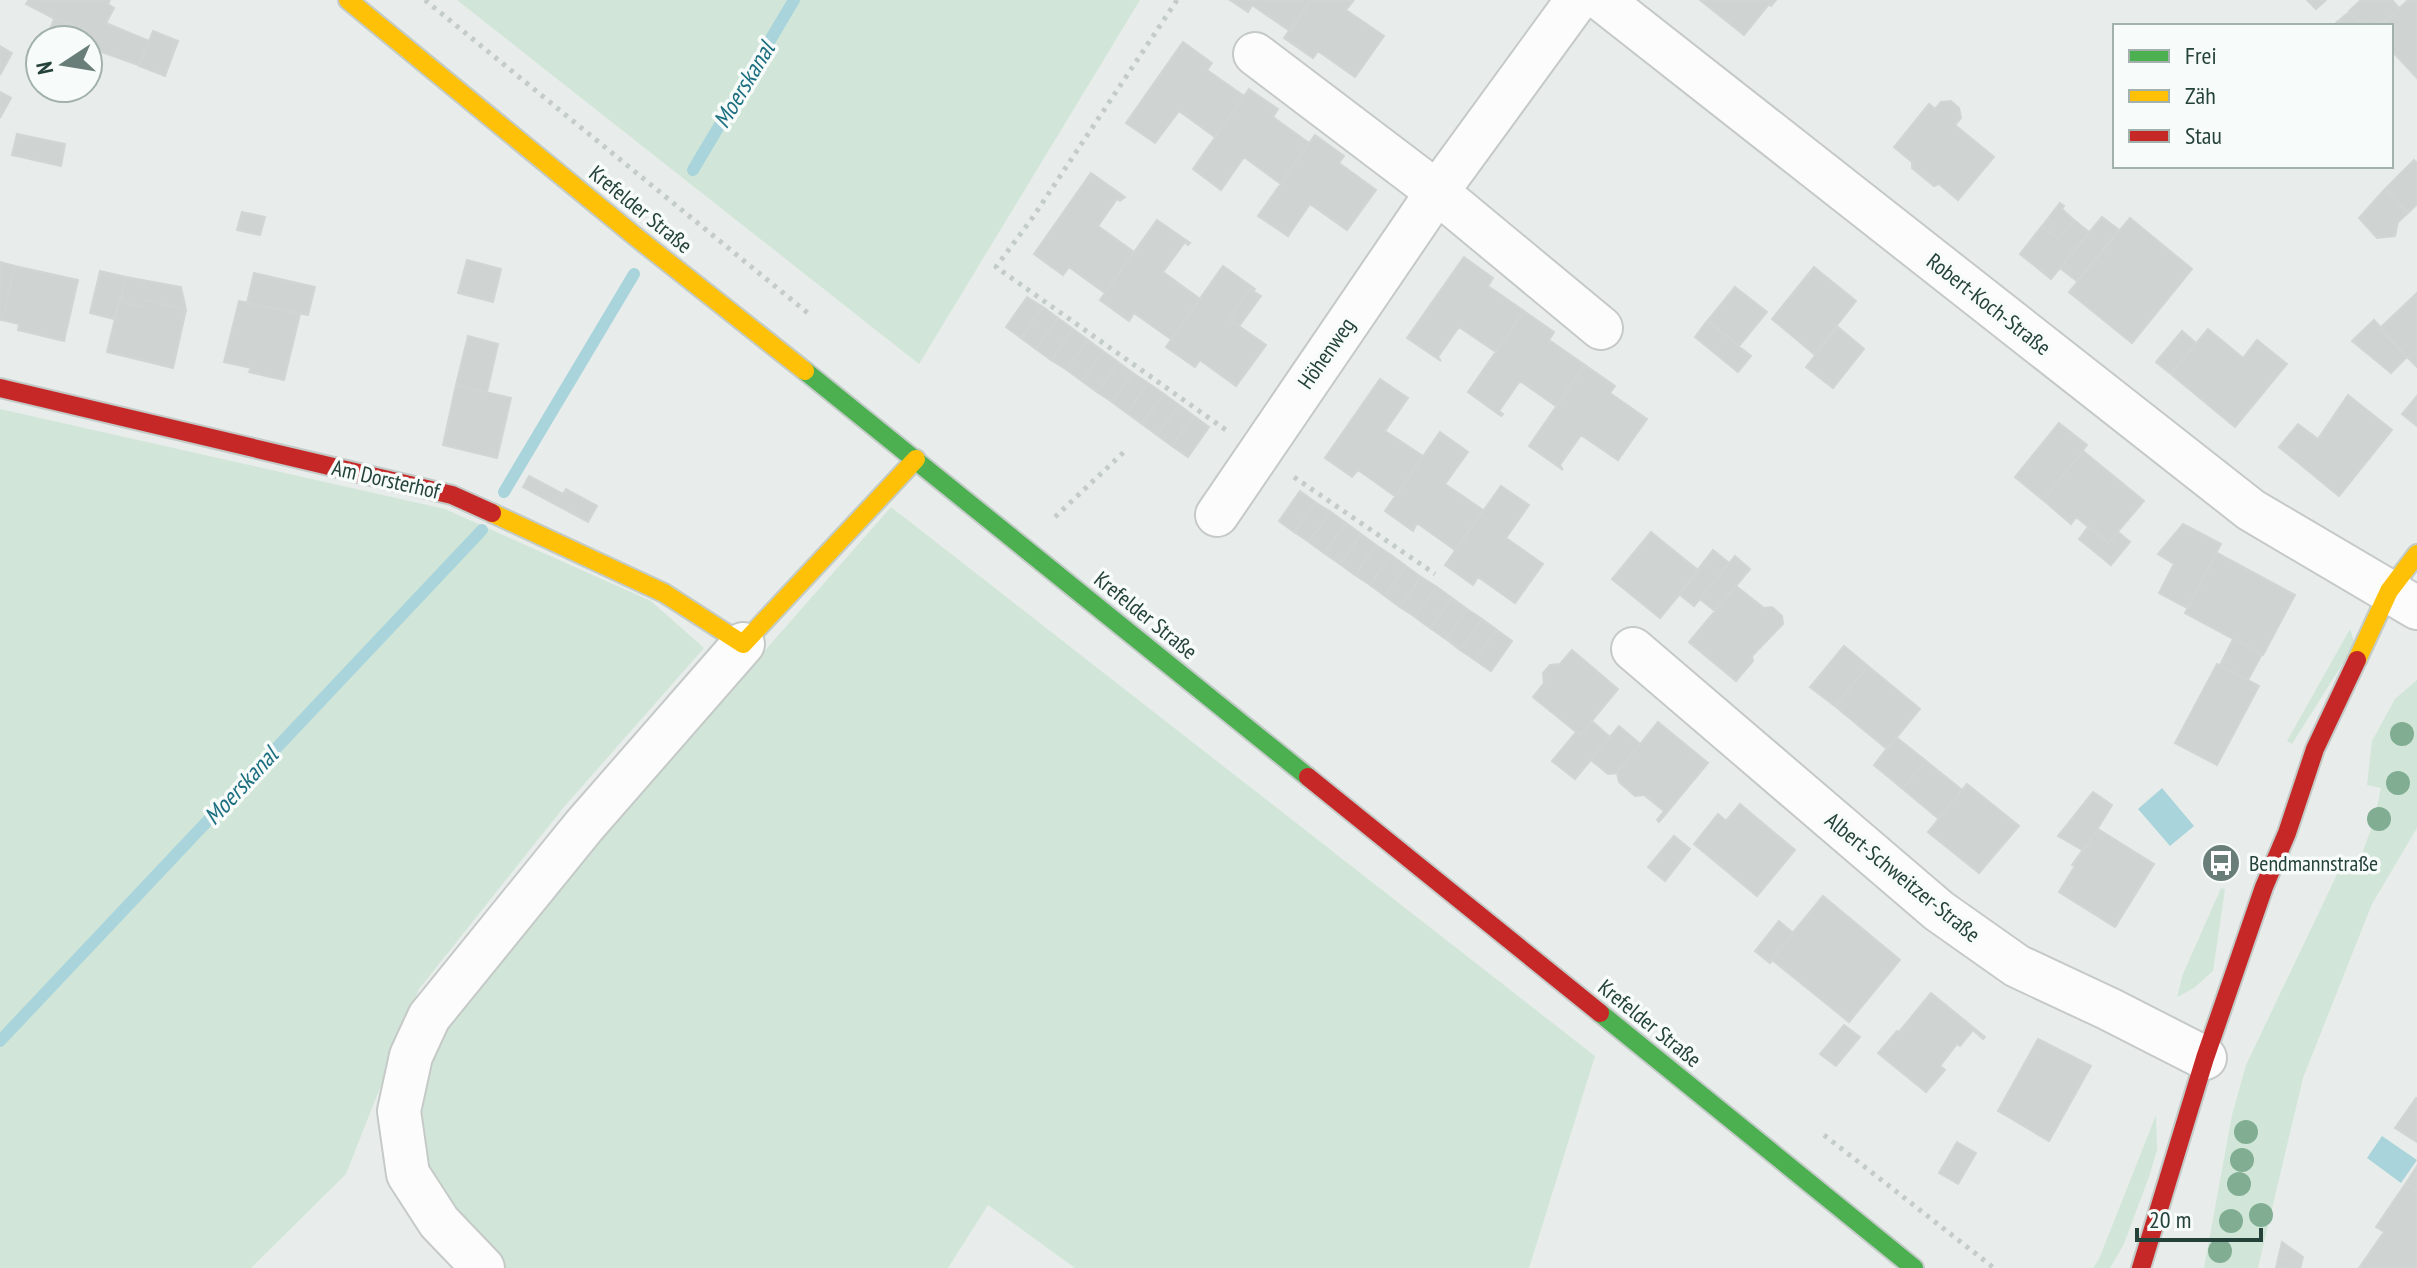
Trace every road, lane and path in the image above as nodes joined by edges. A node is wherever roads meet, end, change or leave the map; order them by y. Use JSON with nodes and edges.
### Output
{"nodes":[{"id":1,"x":348,"y":0,"type":"edge"},
{"id":2,"x":1177,"y":0,"type":"edge"},
{"id":3,"x":1577,"y":0,"type":"edge"},
{"id":4,"x":1602,"y":0,"type":"edge"},
{"id":5,"x":1255,"y":54,"type":"dead end"},
{"id":6,"x":1437,"y":192,"type":"junction"},
{"id":7,"x":1022,"y":287,"type":"dead end"},
{"id":8,"x":1601,"y":328,"type":"dead end"},
{"id":9,"x":0,"y":388,"type":"edge"},
{"id":10,"x":1126,"y":450,"type":"dead end"},
{"id":11,"x":916,"y":459,"type":"junction"},
{"id":12,"x":1217,"y":515,"type":"dead end"},
{"id":13,"x":1055,"y":517,"type":"dead end"},
{"id":14,"x":2417,"y":554,"type":"edge"},
{"id":15,"x":2403,"y":599,"type":"edge"},
{"id":16,"x":743,"y":644,"type":"junction"},
{"id":17,"x":1633,"y":649,"type":"dead end"},
{"id":18,"x":2205,"y":1058,"type":"junction"},
{"id":19,"x":483,"y":1268,"type":"edge"},
{"id":20,"x":1914,"y":1268,"type":"edge"},
{"id":21,"x":2141,"y":1268,"type":"edge"}],
"edges":[{"from":1,"to":11,"type":"main road","name":"Krefelder Straße"},
{"from":2,"to":7,"type":"path"},
{"from":3,"to":6,"type":"street","name":"Höhenweg"},
{"from":4,"to":15,"type":"street","name":"Robert-Koch-Straße"},
{"from":5,"to":6,"type":"street"},
{"from":6,"to":8,"type":"street"},
{"from":6,"to":12,"type":"street","name":"Höhenweg"},
{"from":9,"to":16,"type":"main road","name":"Am Dorsterhof"},
{"from":10,"to":13,"type":"path"},
{"from":11,"to":16,"type":"main road"},
{"from":11,"to":20,"type":"main road","name":"Krefelder Straße"},
{"from":14,"to":15,"type":"main road"},
{"from":15,"to":18,"type":"main road"},
{"from":16,"to":19,"type":"street"},
{"from":17,"to":18,"type":"street","name":"Albert-Schweitzer-Straße"},
{"from":18,"to":21,"type":"main road"}]}
